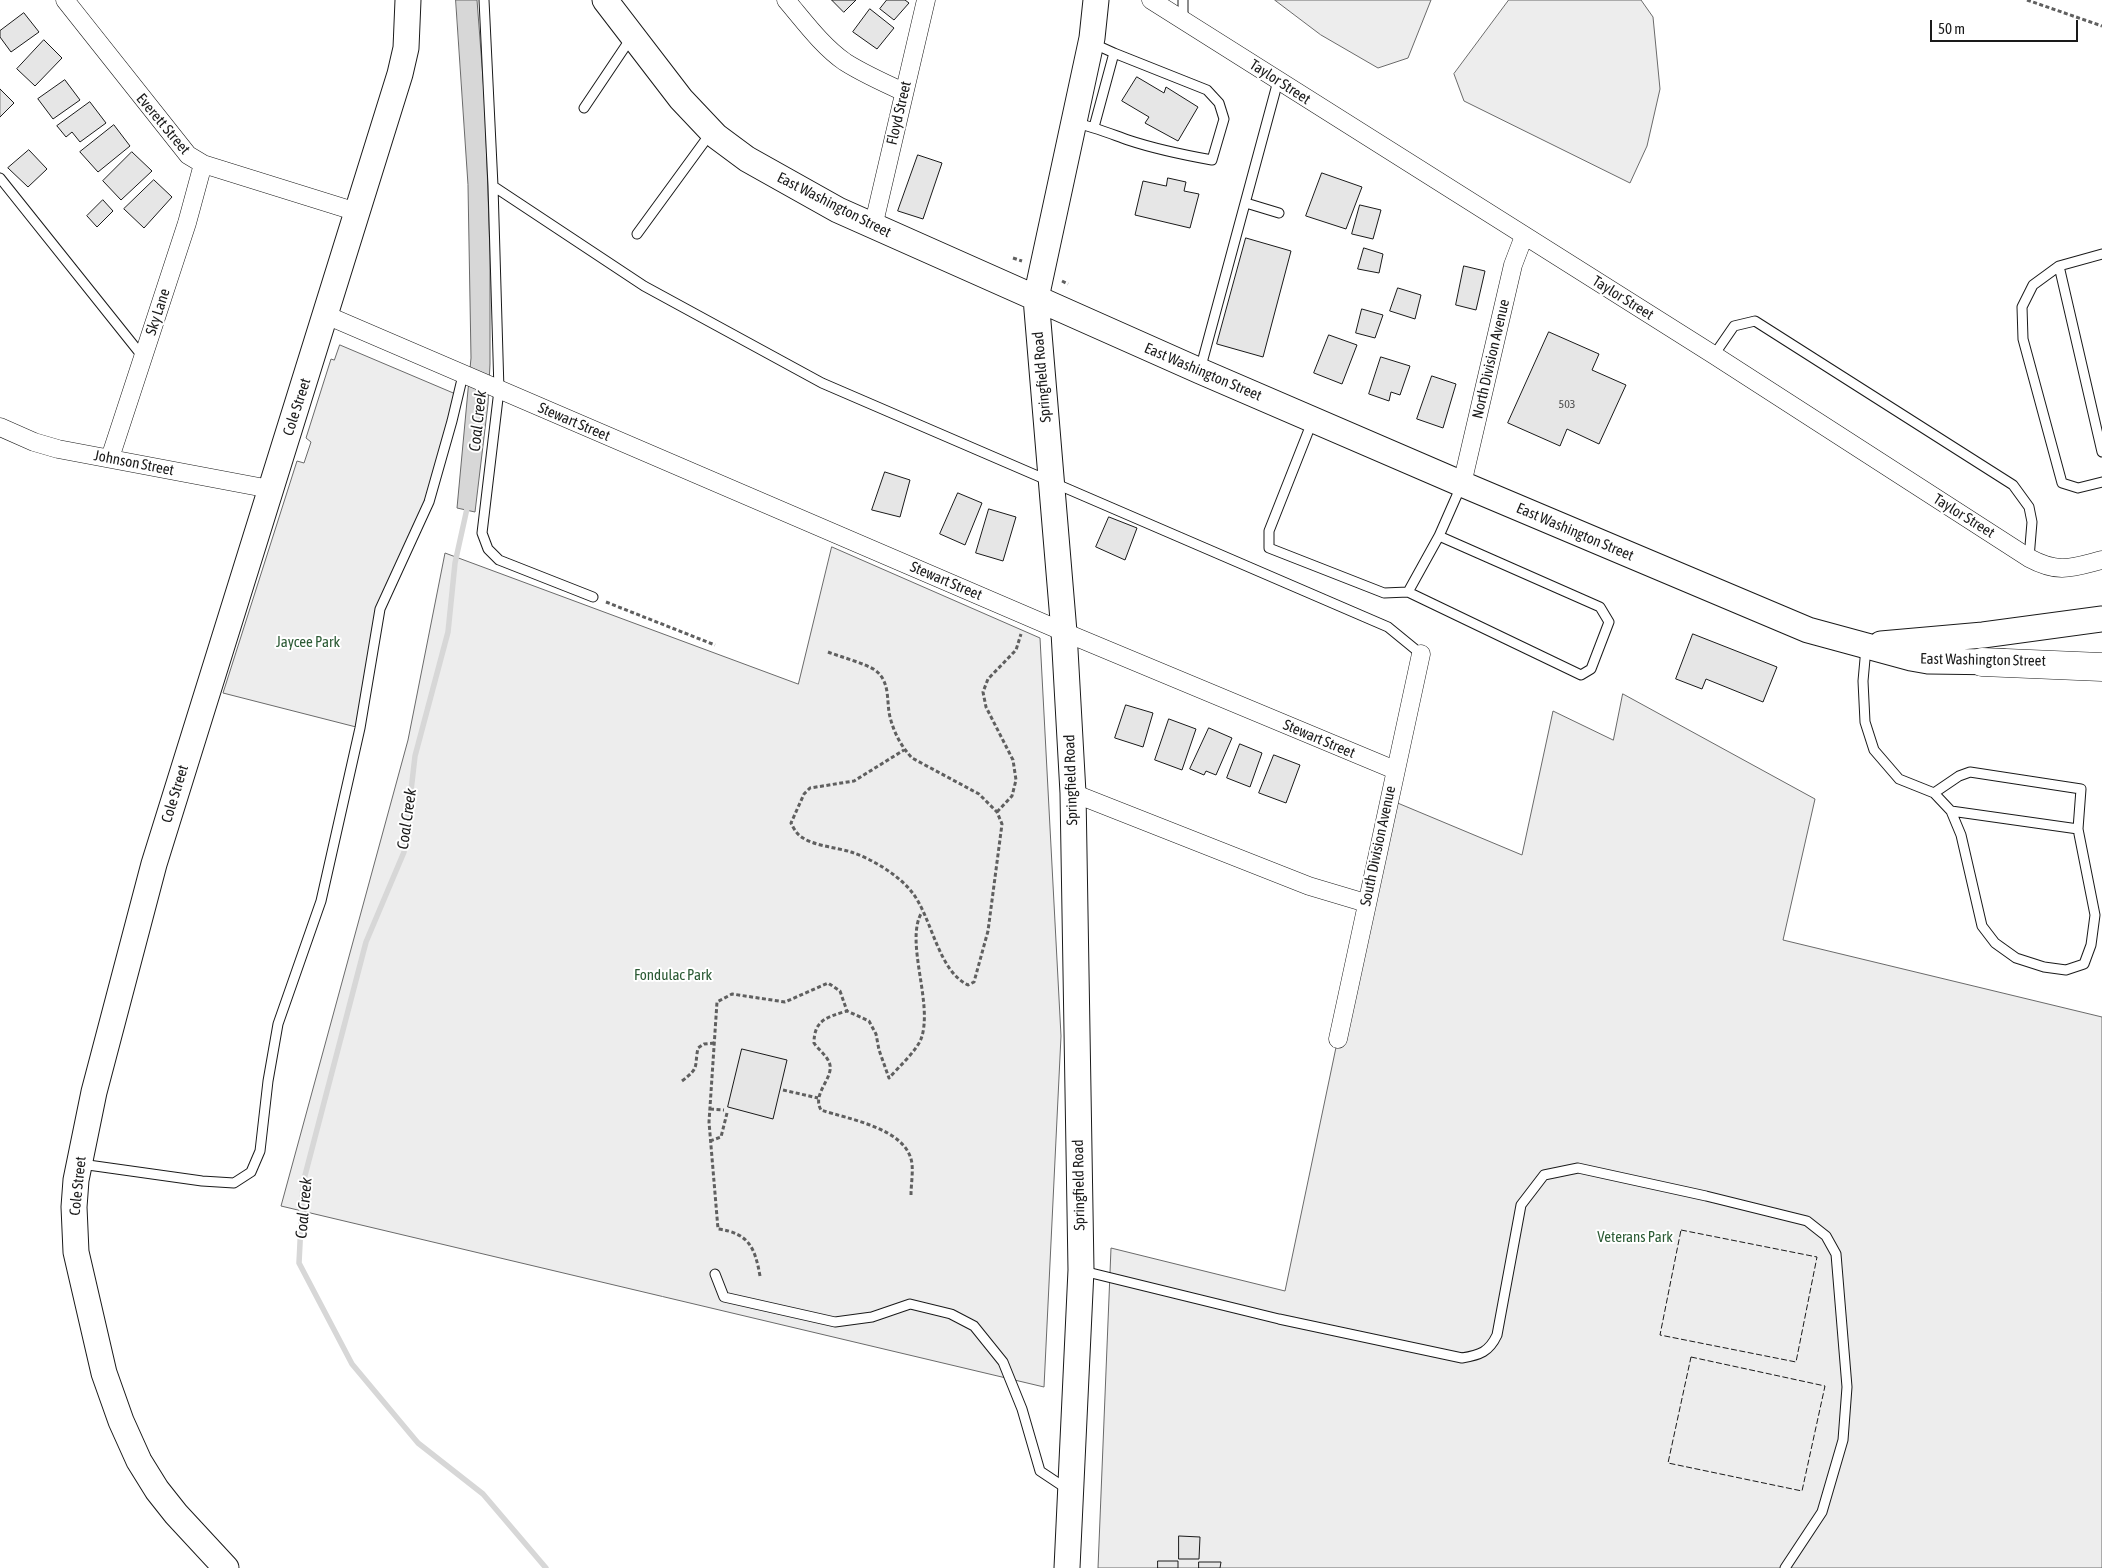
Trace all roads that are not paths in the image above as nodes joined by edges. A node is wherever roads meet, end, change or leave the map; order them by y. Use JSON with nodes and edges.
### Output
{"nodes":[{"id":1,"x":65,"y":0,"type":"edge"},
{"id":2,"x":408,"y":0,"type":"edge"},
{"id":3,"x":484,"y":0,"type":"edge"},
{"id":4,"x":605,"y":0,"type":"edge"},
{"id":5,"x":786,"y":0,"type":"edge"},
{"id":6,"x":926,"y":0,"type":"edge"},
{"id":7,"x":1096,"y":0,"type":"edge"},
{"id":8,"x":1151,"y":0,"type":"edge"},
{"id":9,"x":1183,"y":0,"type":"edge"},
{"id":10,"x":1183,"y":20,"type":"junction"},
{"id":11,"x":632,"y":35,"type":"junction"},
{"id":12,"x":1091,"y":43,"type":"junction"},
{"id":13,"x":1114,"y":52,"type":"junction"},
{"id":14,"x":1278,"y":81,"type":"junction"},
{"id":15,"x":904,"y":92,"type":"junction"},
{"id":16,"x":584,"y":108,"type":"dead end"},
{"id":17,"x":1084,"y":124,"type":"junction"},
{"id":18,"x":712,"y":132,"type":"junction"},
{"id":19,"x":203,"y":164,"type":"junction"},
{"id":20,"x":0,"y":178,"type":"edge"},
{"id":21,"x":493,"y":186,"type":"junction"},
{"id":22,"x":1246,"y":203,"type":"junction"},
{"id":23,"x":357,"y":212,"type":"junction"},
{"id":24,"x":1280,"y":212,"type":"dead end"},
{"id":25,"x":873,"y":227,"type":"junction"},
{"id":26,"x":637,"y":234,"type":"dead end"},
{"id":27,"x":1524,"y":236,"type":"junction"},
{"id":28,"x":2102,"y":254,"type":"edge"},
{"id":29,"x":2058,"y":266,"type":"junction"},
{"id":30,"x":1036,"y":298,"type":"junction"},
{"id":31,"x":326,"y":315,"type":"junction"},
{"id":32,"x":1714,"y":355,"type":"junction"},
{"id":33,"x":143,"y":357,"type":"junction"},
{"id":34,"x":1200,"y":371,"type":"junction"},
{"id":35,"x":463,"y":375,"type":"junction"},
{"id":36,"x":499,"y":390,"type":"junction"},
{"id":37,"x":1313,"y":419,"type":"junction"},
{"id":38,"x":0,"y":427,"type":"edge"},
{"id":39,"x":2102,"y":452,"type":"edge"},
{"id":40,"x":110,"y":458,"type":"junction"},
{"id":41,"x":1050,"y":481,"type":"junction"},
{"id":42,"x":2102,"y":482,"type":"edge"},
{"id":43,"x":1462,"y":484,"type":"junction"},
{"id":44,"x":270,"y":490,"type":"junction"},
{"id":45,"x":1439,"y":536,"type":"junction"},
{"id":46,"x":2029,"y":558,"type":"junction"},
{"id":47,"x":2102,"y":560,"type":"edge"},
{"id":48,"x":1408,"y":592,"type":"junction"},
{"id":49,"x":593,"y":597,"type":"road end"},
{"id":50,"x":2102,"y":619,"type":"edge"},
{"id":51,"x":1064,"y":632,"type":"junction"},
{"id":52,"x":1866,"y":645,"type":"junction"},
{"id":53,"x":1421,"y":654,"type":"joint"},
{"id":54,"x":2102,"y":657,"type":"edge"},
{"id":55,"x":1982,"y":662,"type":"junction"},
{"id":56,"x":2102,"y":667,"type":"edge"},
{"id":57,"x":1394,"y":770,"type":"junction"},
{"id":58,"x":1073,"y":793,"type":"junction"},
{"id":59,"x":1934,"y":793,"type":"junction"},
{"id":60,"x":1951,"y":811,"type":"junction"},
{"id":61,"x":2078,"y":829,"type":"junction"},
{"id":62,"x":1366,"y":903,"type":"junction"},
{"id":63,"x":1338,"y":1039,"type":"dead end"},
{"id":64,"x":79,"y":1164,"type":"junction"},
{"id":65,"x":1081,"y":1270,"type":"junction"},
{"id":66,"x":715,"y":1274,"type":"dead end"},
{"id":67,"x":1070,"y":1490,"type":"junction"},
{"id":68,"x":226,"y":1568,"type":"edge"},
{"id":69,"x":1067,"y":1568,"type":"edge"},
{"id":70,"x":1785,"y":1568,"type":"edge"}],
"edges":[{"from":1,"to":19,"type":"street","name":"Everett Street"},
{"from":2,"to":23,"type":"main road","name":"Cole Street"},
{"from":3,"to":21,"type":"lane"},
{"from":4,"to":11,"type":"main road","name":"East Washington Street"},
{"from":5,"to":15,"type":"street"},
{"from":6,"to":15,"type":"street","name":"Floyd Street"},
{"from":7,"to":12,"type":"main road","name":"Springfield Road"},
{"from":8,"to":10,"type":"street","name":"Taylor Street"},
{"from":9,"to":10,"type":"lane"},
{"from":10,"to":14,"type":"street","name":"Taylor Street"},
{"from":11,"to":16,"type":"lane"},
{"from":11,"to":18,"type":"main road","name":"East Washington Street"},
{"from":12,"to":13,"type":"lane"},
{"from":12,"to":17,"type":"main road","name":"Springfield Road"},
{"from":13,"to":17,"type":"lane"},
{"from":13,"to":17,"type":"lane"},
{"from":14,"to":22,"type":"lane"},
{"from":14,"to":27,"type":"street","name":"Taylor Street"},
{"from":15,"to":25,"type":"street","name":"Floyd Street"},
{"from":17,"to":30,"type":"main road","name":"Springfield Road"},
{"from":18,"to":25,"type":"main road","name":"East Washington Street"},
{"from":18,"to":26,"type":"lane"},
{"from":19,"to":23,"type":"street","name":"Everett Street"},
{"from":19,"to":33,"type":"street","name":"Sky Lane"},
{"from":20,"to":33,"type":"lane"},
{"from":21,"to":36,"type":"lane"},
{"from":21,"to":41,"type":"lane"},
{"from":22,"to":24,"type":"lane"},
{"from":22,"to":34,"type":"lane"},
{"from":23,"to":31,"type":"main road","name":"Cole Street"},
{"from":25,"to":30,"type":"main road","name":"East Washington Street"},
{"from":27,"to":32,"type":"street","name":"Taylor Street"},
{"from":27,"to":43,"type":"street","name":"North Division Avenue"},
{"from":28,"to":29,"type":"lane"},
{"from":29,"to":39,"type":"lane"},
{"from":29,"to":42,"type":"lane"},
{"from":30,"to":34,"type":"main road","name":"East Washington Street"},
{"from":30,"to":41,"type":"main road","name":"Springfield Road"},
{"from":31,"to":35,"type":"street"},
{"from":31,"to":44,"type":"main road","name":"Cole Street"},
{"from":32,"to":46,"type":"street","name":"Taylor Street"},
{"from":32,"to":46,"type":"lane"},
{"from":33,"to":40,"type":"street","name":"Sky Lane"},
{"from":34,"to":37,"type":"main road","name":"East Washington Street"},
{"from":35,"to":36,"type":"street","name":"Stewart Street"},
{"from":35,"to":64,"type":"lane"},
{"from":36,"to":49,"type":"lane"},
{"from":36,"to":51,"type":"street","name":"Stewart Street"},
{"from":37,"to":43,"type":"main road","name":"East Washington Street"},
{"from":37,"to":48,"type":"lane"},
{"from":38,"to":40,"type":"street","name":"Johnson Street"},
{"from":40,"to":44,"type":"street","name":"Johnson Street"},
{"from":41,"to":51,"type":"main road","name":"Springfield Road"},
{"from":41,"to":53,"type":"lane"},
{"from":43,"to":45,"type":"lane"},
{"from":43,"to":52,"type":"main road","name":"East Washington Street"},
{"from":44,"to":64,"type":"main road","name":"Cole Street"},
{"from":45,"to":48,"type":"lane"},
{"from":45,"to":48,"type":"lane"},
{"from":46,"to":47,"type":"street","name":"Taylor Street"},
{"from":50,"to":52,"type":"main road","name":"East Washington Street"},
{"from":51,"to":57,"type":"street","name":"Stewart Street"},
{"from":51,"to":58,"type":"main road","name":"Springfield Road"},
{"from":52,"to":55,"type":"main road","name":"East Washington Street"},
{"from":52,"to":59,"type":"lane"},
{"from":53,"to":57,"type":"street","name":"South Division Avenue"},
{"from":54,"to":55,"type":"main road","name":"East Washington Street"},
{"from":55,"to":56,"type":"highway"},
{"from":57,"to":62,"type":"street","name":"South Division Avenue"},
{"from":58,"to":62,"type":"street"},
{"from":58,"to":65,"type":"main road","name":"Springfield Road"},
{"from":59,"to":60,"type":"lane"},
{"from":59,"to":61,"type":"lane"},
{"from":60,"to":61,"type":"lane"},
{"from":60,"to":61,"type":"lane"},
{"from":62,"to":63,"type":"street","name":"South Division Avenue"},
{"from":64,"to":68,"type":"main road","name":"Cole Street"},
{"from":65,"to":67,"type":"main road","name":"Springfield Road"},
{"from":65,"to":70,"type":"lane"},
{"from":66,"to":67,"type":"lane"},
{"from":67,"to":69,"type":"main road","name":"Springfield Road"}]}
